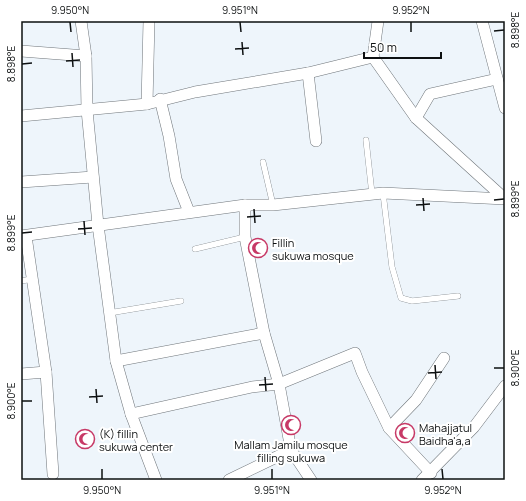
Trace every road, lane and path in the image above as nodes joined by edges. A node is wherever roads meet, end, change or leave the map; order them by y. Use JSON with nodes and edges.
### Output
{"nodes":[{"id":1,"x":81,"y":21,"type":"edge"},
{"id":2,"x":149,"y":21,"type":"edge"},
{"id":3,"x":378,"y":21,"type":"edge"},
{"id":4,"x":482,"y":21,"type":"edge"},
{"id":5,"x":21,"y":51,"type":"edge"},
{"id":6,"x":86,"y":56,"type":"junction"},
{"id":7,"x":374,"y":56,"type":"junction"},
{"id":8,"x":308,"y":73,"type":"junction"},
{"id":9,"x":497,"y":79,"type":"junction"},
{"id":10,"x":160,"y":99,"type":"junction"},
{"id":11,"x":148,"y":104,"type":"junction"},
{"id":12,"x":505,"y":108,"type":"edge"},
{"id":13,"x":87,"y":110,"type":"junction"},
{"id":14,"x":21,"y":116,"type":"edge"},
{"id":15,"x":416,"y":118,"type":"junction"},
{"id":16,"x":366,"y":140,"type":"dead end"},
{"id":17,"x":316,"y":141,"type":"dead end"},
{"id":18,"x":263,"y":162,"type":"dead end"},
{"id":19,"x":93,"y":176,"type":"junction"},
{"id":20,"x":21,"y":182,"type":"edge"},
{"id":21,"x":377,"y":193,"type":"junction"},
{"id":22,"x":505,"y":199,"type":"edge"},
{"id":23,"x":245,"y":205,"type":"junction"},
{"id":24,"x":273,"y":205,"type":"junction"},
{"id":25,"x":189,"y":212,"type":"junction"},
{"id":26,"x":98,"y":225,"type":"junction"},
{"id":27,"x":24,"y":236,"type":"edge"},
{"id":28,"x":245,"y":237,"type":"junction"},
{"id":29,"x":195,"y":249,"type":"dead end"},
{"id":30,"x":27,"y":280,"type":"edge"},
{"id":31,"x":458,"y":296,"type":"dead end"},
{"id":32,"x":181,"y":301,"type":"dead end"},
{"id":33,"x":108,"y":313,"type":"junction"},
{"id":34,"x":264,"y":333,"type":"junction"},
{"id":35,"x":444,"y":358,"type":"dead end"},
{"id":36,"x":116,"y":361,"type":"junction"},
{"id":37,"x":46,"y":372,"type":"junction"},
{"id":38,"x":21,"y":374,"type":"edge"},
{"id":39,"x":279,"y":384,"type":"junction"},
{"id":40,"x":505,"y":386,"type":"edge"},
{"id":41,"x":131,"y":414,"type":"junction"},
{"id":42,"x":389,"y":428,"type":"junction"},
{"id":43,"x":291,"y":450,"type":"junction"},
{"id":44,"x":53,"y":474,"type":"dead end"},
{"id":45,"x":426,"y":476,"type":"edge"},
{"id":46,"x":156,"y":480,"type":"edge"},
{"id":47,"x":229,"y":480,"type":"edge"},
{"id":48,"x":311,"y":480,"type":"edge"}],
"edges":[{"from":1,"to":6,"type":"street"},
{"from":2,"to":11,"type":"street"},
{"from":3,"to":7,"type":"street"},
{"from":4,"to":9,"type":"street"},
{"from":5,"to":6,"type":"street"},
{"from":6,"to":13,"type":"street"},
{"from":7,"to":8,"type":"street"},
{"from":7,"to":15,"type":"street"},
{"from":8,"to":10,"type":"street"},
{"from":8,"to":17,"type":"street"},
{"from":9,"to":12,"type":"street"},
{"from":9,"to":15,"type":"street"},
{"from":10,"to":11,"type":"street"},
{"from":10,"to":25,"type":"street"},
{"from":11,"to":13,"type":"street"},
{"from":13,"to":14,"type":"street"},
{"from":13,"to":19,"type":"street"},
{"from":15,"to":22,"type":"street"},
{"from":16,"to":21,"type":"lane"},
{"from":18,"to":24,"type":"lane"},
{"from":19,"to":20,"type":"street"},
{"from":19,"to":26,"type":"street"},
{"from":21,"to":22,"type":"street"},
{"from":21,"to":24,"type":"street"},
{"from":21,"to":31,"type":"lane"},
{"from":23,"to":24,"type":"street"},
{"from":23,"to":25,"type":"street"},
{"from":23,"to":28,"type":"street"},
{"from":25,"to":26,"type":"street"},
{"from":26,"to":27,"type":"street"},
{"from":26,"to":33,"type":"street"},
{"from":27,"to":30,"type":"street"},
{"from":28,"to":29,"type":"lane"},
{"from":28,"to":34,"type":"street"},
{"from":30,"to":37,"type":"street"},
{"from":32,"to":33,"type":"lane"},
{"from":33,"to":36,"type":"street"},
{"from":34,"to":36,"type":"street"},
{"from":34,"to":39,"type":"street"},
{"from":35,"to":42,"type":"street"},
{"from":36,"to":41,"type":"street"},
{"from":37,"to":38,"type":"street"},
{"from":37,"to":44,"type":"street"},
{"from":39,"to":41,"type":"street"},
{"from":39,"to":42,"type":"street"},
{"from":39,"to":43,"type":"street"},
{"from":40,"to":45,"type":"street"},
{"from":41,"to":46,"type":"street"},
{"from":42,"to":45,"type":"street"},
{"from":43,"to":47,"type":"street"},
{"from":43,"to":48,"type":"street"}]}
